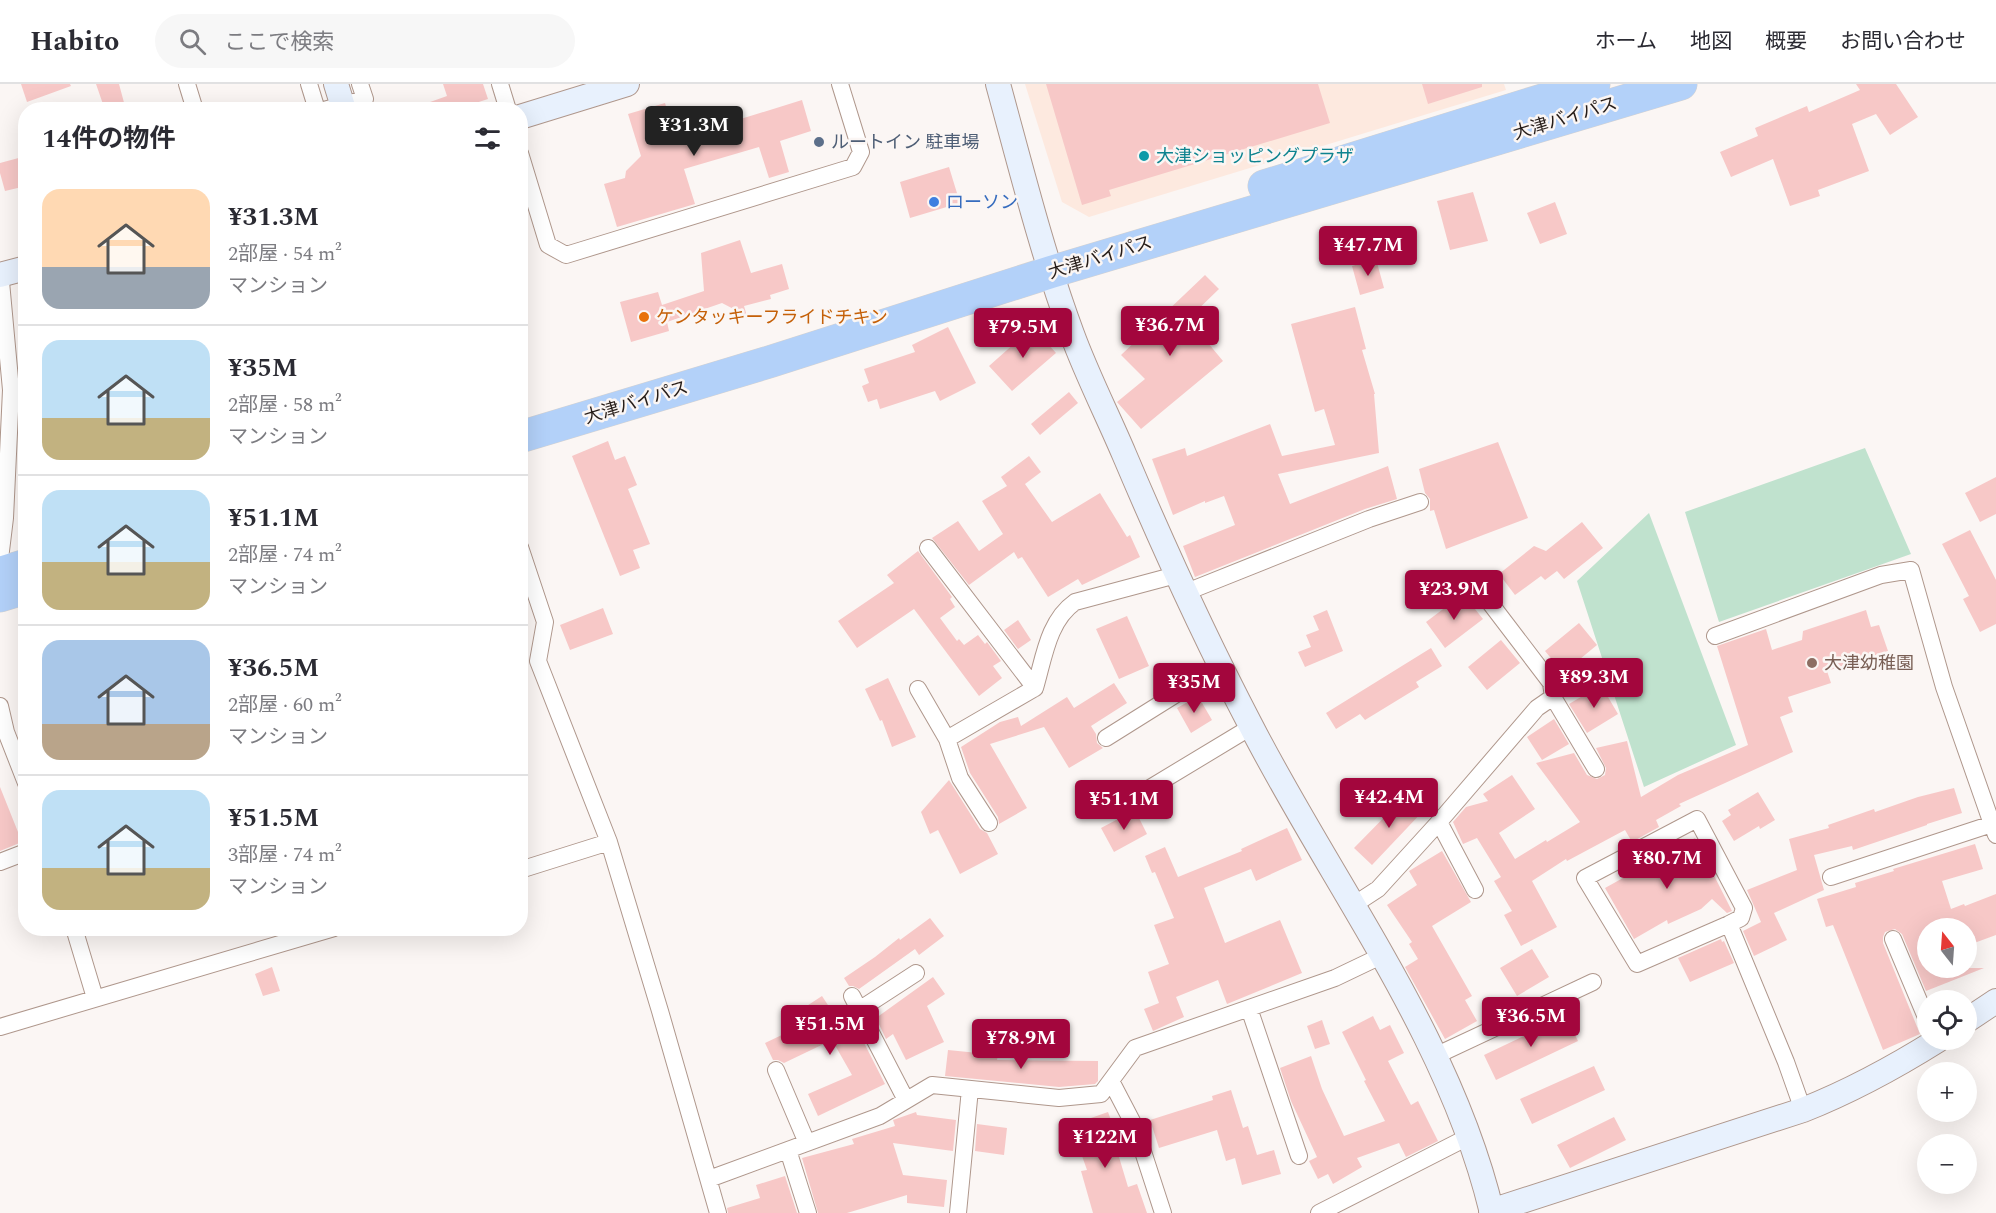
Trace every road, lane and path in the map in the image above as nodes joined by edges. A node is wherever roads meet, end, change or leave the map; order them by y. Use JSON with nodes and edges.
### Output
{"nodes":[{"id":1,"x":187,"y":84,"type":"edge"},
{"id":2,"x":309,"y":84,"type":"edge"},
{"id":3,"x":360,"y":84,"type":"edge"},
{"id":4,"x":500,"y":84,"type":"edge"},
{"id":5,"x":627,"y":84,"type":"edge"},
{"id":6,"x":840,"y":84,"type":"edge"},
{"id":7,"x":998,"y":84,"type":"edge"},
{"id":8,"x":1594,"y":84,"type":"edge"},
{"id":9,"x":1681,"y":84,"type":"edge"},
{"id":10,"x":193,"y":102,"type":"edge"},
{"id":11,"x":315,"y":102,"type":"edge"},
{"id":12,"x":337,"y":102,"type":"edge"},
{"id":13,"x":506,"y":102,"type":"edge"},
{"id":14,"x":528,"y":115,"type":"edge"},
{"id":15,"x":528,"y":179,"type":"edge"},
{"id":16,"x":1048,"y":262,"type":"junction"},
{"id":17,"x":18,"y":270,"type":"edge"},
{"id":18,"x":0,"y":273,"type":"edge"},
{"id":19,"x":528,"y":414,"type":"edge"},
{"id":20,"x":17,"y":420,"type":"edge"},
{"id":21,"x":528,"y":435,"type":"edge"},
{"id":22,"x":1420,"y":502,"type":"dead end"},
{"id":23,"x":928,"y":548,"type":"dead end"},
{"id":24,"x":0,"y":559,"type":"edge"},
{"id":25,"x":18,"y":567,"type":"edge"},
{"id":26,"x":528,"y":571,"type":"edge"},
{"id":27,"x":0,"y":573,"type":"edge"},
{"id":28,"x":1180,"y":584,"type":"junction"},
{"id":29,"x":18,"y":590,"type":"edge"},
{"id":30,"x":1484,"y":595,"type":"dead end"},
{"id":31,"x":0,"y":596,"type":"edge"},
{"id":32,"x":1715,"y":636,"type":"dead end"},
{"id":33,"x":1221,"y":666,"type":"junction"},
{"id":34,"x":1035,"y":688,"type":"junction"},
{"id":35,"x":918,"y":689,"type":"dead end"},
{"id":36,"x":1553,"y":697,"type":"junction"},
{"id":37,"x":0,"y":706,"type":"edge"},
{"id":38,"x":1251,"y":727,"type":"junction"},
{"id":39,"x":1106,"y":738,"type":"dead end"},
{"id":40,"x":947,"y":739,"type":"junction"},
{"id":41,"x":18,"y":763,"type":"edge"},
{"id":42,"x":1596,"y":769,"type":"dead end"},
{"id":43,"x":1145,"y":791,"type":"dead end"},
{"id":44,"x":1439,"y":822,"type":"junction"},
{"id":45,"x":989,"y":823,"type":"dead end"},
{"id":46,"x":1994,"y":830,"type":"edge"},
{"id":47,"x":609,"y":842,"type":"junction"},
{"id":48,"x":18,"y":855,"type":"edge"},
{"id":49,"x":0,"y":862,"type":"edge"},
{"id":50,"x":528,"y":867,"type":"edge"},
{"id":51,"x":1831,"y":877,"type":"dead end"},
{"id":52,"x":1475,"y":890,"type":"dead end"},
{"id":53,"x":1353,"y":906,"type":"junction"},
{"id":54,"x":1729,"y":924,"type":"junction"},
{"id":55,"x":76,"y":936,"type":"edge"},
{"id":56,"x":307,"y":936,"type":"edge"},
{"id":57,"x":1893,"y":939,"type":"dead end"},
{"id":58,"x":1382,"y":956,"type":"junction"},
{"id":59,"x":916,"y":973,"type":"dead end"},
{"id":60,"x":1593,"y":982,"type":"dead end"},
{"id":61,"x":1917,"y":996,"type":"edge"},
{"id":62,"x":95,"y":998,"type":"junction"},
{"id":63,"x":1996,"y":1001,"type":"edge"},
{"id":64,"x":1249,"y":1008,"type":"junction"},
{"id":65,"x":1977,"y":1014,"type":"edge"},
{"id":66,"x":0,"y":1027,"type":"edge"},
{"id":67,"x":1917,"y":1048,"type":"edge"},
{"id":68,"x":1435,"y":1056,"type":"junction"},
{"id":69,"x":776,"y":1070,"type":"dead end"},
{"id":70,"x":1111,"y":1081,"type":"junction"},
{"id":71,"x":970,"y":1089,"type":"junction"},
{"id":72,"x":906,"y":1100,"type":"junction"},
{"id":73,"x":1803,"y":1110,"type":"junction"},
{"id":74,"x":1470,"y":1136,"type":"junction"},
{"id":75,"x":807,"y":1143,"type":"junction"},
{"id":76,"x":788,"y":1150,"type":"junction"},
{"id":77,"x":1299,"y":1156,"type":"dead end"},
{"id":78,"x":709,"y":1179,"type":"junction"},
{"id":79,"x":1491,"y":1212,"type":"edge"},
{"id":80,"x":718,"y":1213,"type":"edge"},
{"id":81,"x":808,"y":1213,"type":"edge"},
{"id":82,"x":958,"y":1213,"type":"edge"},
{"id":83,"x":1163,"y":1213,"type":"edge"},
{"id":84,"x":1319,"y":1213,"type":"edge"}],
"edges":[{"from":1,"to":10,"type":"street"},
{"from":2,"to":11,"type":"street"},
{"from":3,"to":12,"type":"street"},
{"from":4,"to":13,"type":"street"},
{"from":5,"to":14,"type":"street"},
{"from":6,"to":15,"type":"street"},
{"from":7,"to":16,"type":"street"},
{"from":8,"to":16,"type":"highway","name":"大津バイパス"},
{"from":9,"to":16,"type":"highway","name":"大津バイパス"},
{"from":16,"to":19,"type":"highway","name":"大津バイパス"},
{"from":16,"to":21,"type":"highway","name":"大津バイパス"},
{"from":16,"to":28,"type":"street"},
{"from":17,"to":18,"type":"street"},
{"from":18,"to":20,"type":"street"},
{"from":20,"to":24,"type":"street"},
{"from":22,"to":28,"type":"street"},
{"from":23,"to":34,"type":"street"},
{"from":25,"to":27,"type":"highway"},
{"from":26,"to":47,"type":"street"},
{"from":28,"to":33,"type":"street"},
{"from":28,"to":34,"type":"street"},
{"from":29,"to":31,"type":"highway"},
{"from":30,"to":36,"type":"street"},
{"from":32,"to":46,"type":"street"},
{"from":33,"to":38,"type":"street"},
{"from":33,"to":39,"type":"street"},
{"from":34,"to":40,"type":"street"},
{"from":35,"to":40,"type":"street"},
{"from":36,"to":42,"type":"street"},
{"from":36,"to":44,"type":"street"},
{"from":37,"to":41,"type":"street"},
{"from":38,"to":43,"type":"street"},
{"from":38,"to":53,"type":"street"},
{"from":40,"to":45,"type":"street"},
{"from":44,"to":52,"type":"street"},
{"from":44,"to":53,"type":"street"},
{"from":46,"to":51,"type":"street"},
{"from":47,"to":50,"type":"street"},
{"from":47,"to":78,"type":"street"},
{"from":48,"to":49,"type":"street"},
{"from":53,"to":58,"type":"street"},
{"from":54,"to":54,"type":"street"},
{"from":54,"to":73,"type":"street"},
{"from":55,"to":62,"type":"street"},
{"from":56,"to":62,"type":"street"},
{"from":57,"to":61,"type":"street"},
{"from":58,"to":64,"type":"street"},
{"from":58,"to":68,"type":"street"},
{"from":59,"to":72,"type":"street"},
{"from":60,"to":68,"type":"street"},
{"from":62,"to":66,"type":"street"},
{"from":63,"to":65,"type":"street"},
{"from":64,"to":70,"type":"street"},
{"from":64,"to":77,"type":"street"},
{"from":67,"to":73,"type":"street"},
{"from":68,"to":74,"type":"street"},
{"from":69,"to":75,"type":"street"},
{"from":70,"to":71,"type":"street"},
{"from":70,"to":83,"type":"street"},
{"from":71,"to":72,"type":"street"},
{"from":71,"to":82,"type":"street"},
{"from":72,"to":75,"type":"street"},
{"from":73,"to":79,"type":"street"},
{"from":74,"to":79,"type":"street"},
{"from":74,"to":84,"type":"street"},
{"from":75,"to":76,"type":"street"},
{"from":76,"to":78,"type":"street"},
{"from":76,"to":81,"type":"street"},
{"from":78,"to":80,"type":"street"}]}
